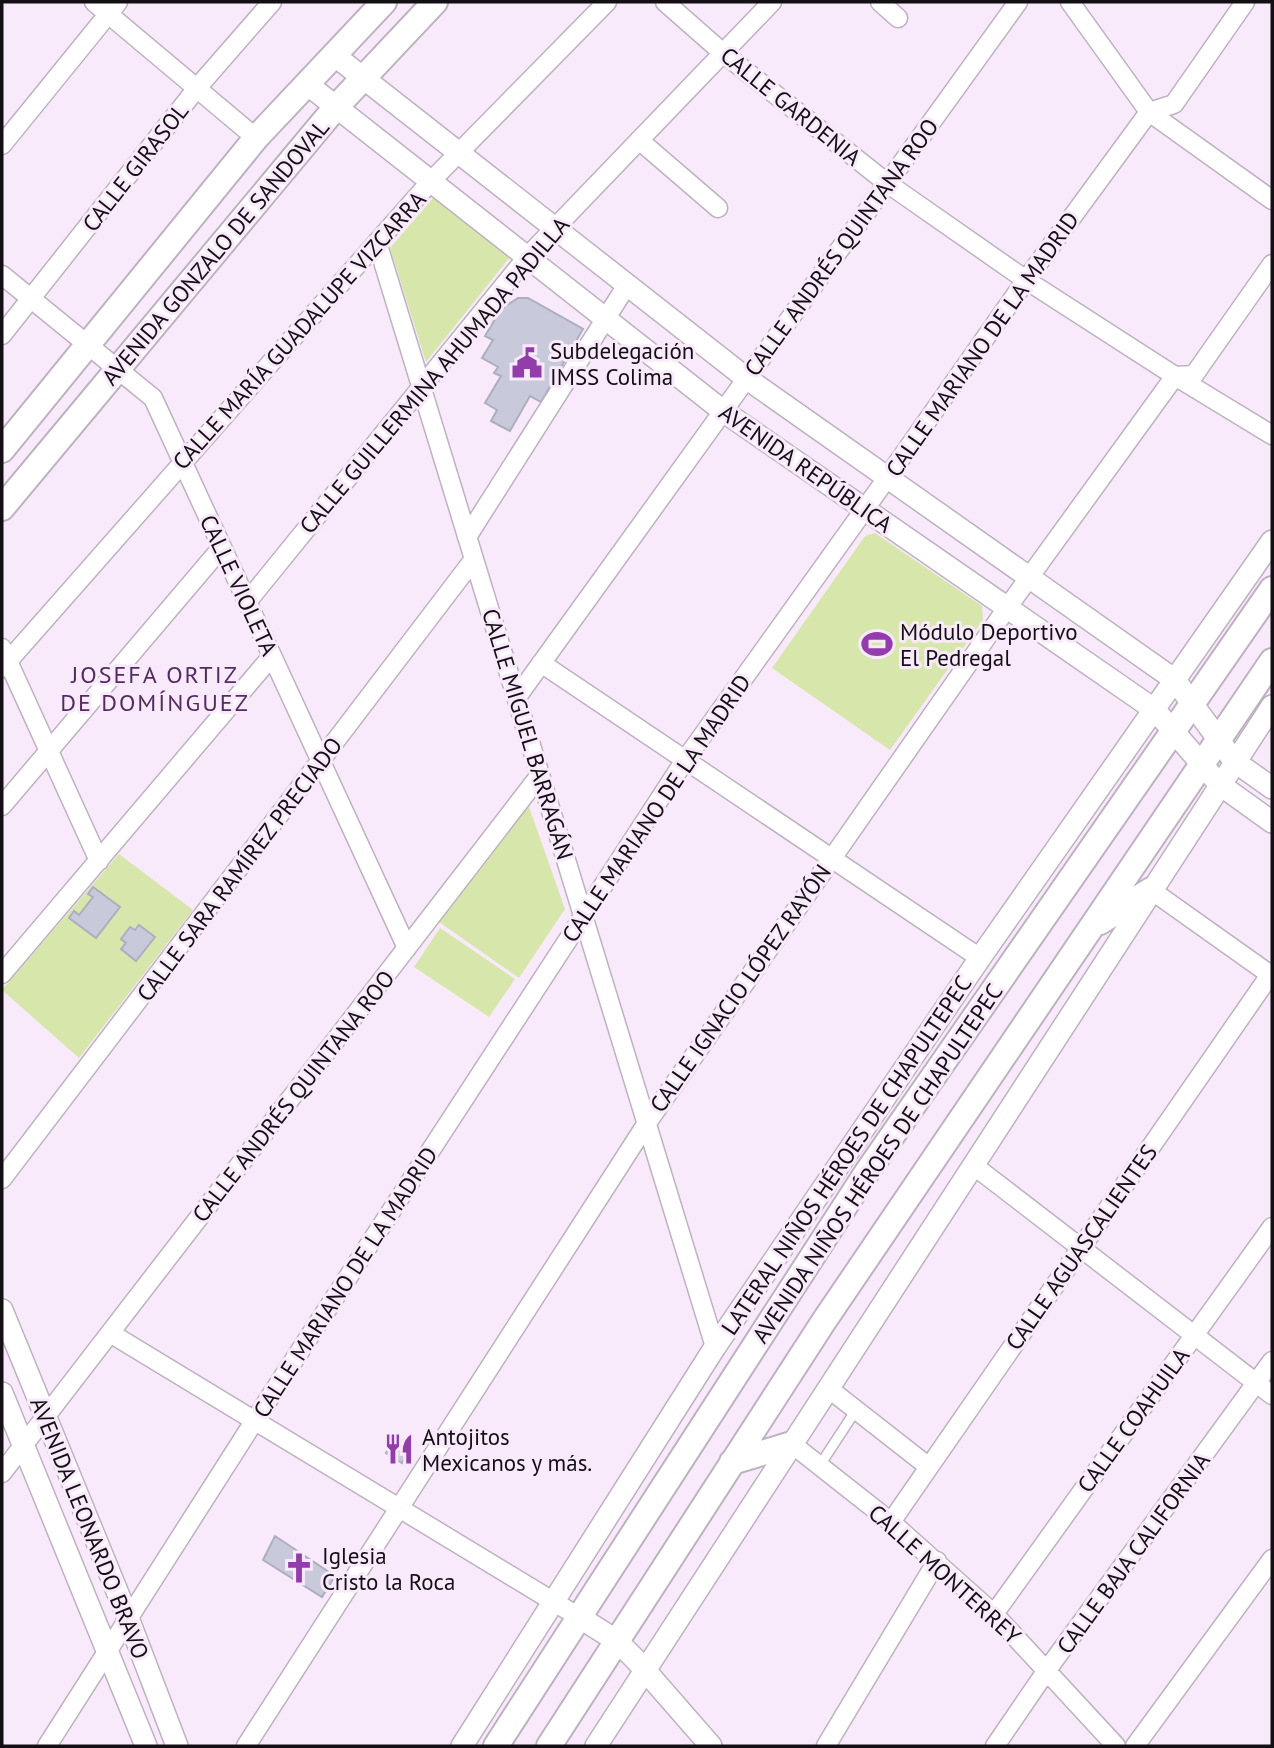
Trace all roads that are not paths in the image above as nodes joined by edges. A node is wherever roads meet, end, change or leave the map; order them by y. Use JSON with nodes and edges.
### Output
{"nodes":[{"id":1,"x":94,"y":2,"type":"edge"},
{"id":2,"x":272,"y":2,"type":"edge"},
{"id":3,"x":384,"y":2,"type":"edge"},
{"id":4,"x":435,"y":2,"type":"edge"},
{"id":5,"x":607,"y":2,"type":"edge"},
{"id":6,"x":665,"y":2,"type":"edge"},
{"id":7,"x":772,"y":2,"type":"edge"},
{"id":8,"x":880,"y":2,"type":"edge"},
{"id":9,"x":1018,"y":2,"type":"edge"},
{"id":10,"x":1070,"y":2,"type":"edge"},
{"id":11,"x":1245,"y":2,"type":"edge"},
{"id":12,"x":113,"y":8,"type":"edge"},
{"id":13,"x":898,"y":18,"type":"dead end"},
{"id":14,"x":723,"y":53,"type":"junction"},
{"id":15,"x":334,"y":55,"type":"junction"},
{"id":16,"x":363,"y":77,"type":"junction"},
{"id":17,"x":307,"y":84,"type":"junction"},
{"id":18,"x":197,"y":88,"type":"junction"},
{"id":19,"x":336,"y":107,"type":"junction"},
{"id":20,"x":1149,"y":111,"type":"junction"},
{"id":21,"x":256,"y":138,"type":"junction"},
{"id":22,"x":639,"y":140,"type":"junction"},
{"id":23,"x":2,"y":145,"type":"edge"},
{"id":24,"x":458,"y":152,"type":"junction"},
{"id":25,"x":431,"y":181,"type":"junction"},
{"id":26,"x":887,"y":183,"type":"junction"},
{"id":27,"x":1272,"y":200,"type":"edge"},
{"id":28,"x":718,"y":208,"type":"dead end"},
{"id":29,"x":554,"y":228,"type":"junction"},
{"id":30,"x":377,"y":242,"type":"junction"},
{"id":31,"x":527,"y":257,"type":"junction"},
{"id":32,"x":1272,"y":264,"type":"edge"},
{"id":33,"x":2,"y":275,"type":"edge"},
{"id":34,"x":1026,"y":280,"type":"junction"},
{"id":35,"x":627,"y":285,"type":"junction"},
{"id":36,"x":32,"y":299,"type":"junction"},
{"id":37,"x":606,"y":319,"type":"junction"},
{"id":38,"x":2,"y":335,"type":"edge"},
{"id":39,"x":88,"y":345,"type":"junction"},
{"id":40,"x":118,"y":369,"type":"junction"},
{"id":41,"x":1175,"y":376,"type":"junction"},
{"id":42,"x":746,"y":378,"type":"junction"},
{"id":43,"x":422,"y":388,"type":"junction"},
{"id":44,"x":723,"y":411,"type":"junction"},
{"id":45,"x":1272,"y":435,"type":"edge"},
{"id":46,"x":2,"y":450,"type":"edge"},
{"id":47,"x":182,"y":461,"type":"junction"},
{"id":48,"x":887,"y":478,"type":"junction"},
{"id":49,"x":2,"y":508,"type":"edge"},
{"id":50,"x":864,"y":509,"type":"junction"},
{"id":51,"x":467,"y":537,"type":"junction"},
{"id":52,"x":1272,"y":541,"type":"edge"},
{"id":53,"x":222,"y":547,"type":"junction"},
{"id":54,"x":474,"y":559,"type":"junction"},
{"id":55,"x":1028,"y":577,"type":"junction"},
{"id":56,"x":1272,"y":589,"type":"edge"},
{"id":57,"x":247,"y":602,"type":"junction"},
{"id":58,"x":1007,"y":608,"type":"junction"},
{"id":59,"x":272,"y":656,"type":"junction"},
{"id":60,"x":4,"y":659,"type":"edge"},
{"id":61,"x":1272,"y":661,"type":"edge"},
{"id":62,"x":541,"y":663,"type":"junction"},
{"id":63,"x":1175,"y":680,"type":"junction"},
{"id":64,"x":517,"y":697,"type":"junction"},
{"id":65,"x":1192,"y":704,"type":"junction"},
{"id":66,"x":1272,"y":706,"type":"edge"},
{"id":67,"x":1155,"y":710,"type":"junction"},
{"id":68,"x":1173,"y":731,"type":"junction"},
{"id":69,"x":1218,"y":740,"type":"junction"},
{"id":70,"x":48,"y":752,"type":"junction"},
{"id":71,"x":685,"y":760,"type":"junction"},
{"id":72,"x":1234,"y":761,"type":"junction"},
{"id":73,"x":321,"y":762,"type":"junction"},
{"id":74,"x":1202,"y":765,"type":"junction"},
{"id":75,"x":540,"y":775,"type":"junction"},
{"id":76,"x":1219,"y":784,"type":"junction"},
{"id":77,"x":1272,"y":788,"type":"edge"},
{"id":78,"x":2,"y":806,"type":"edge"},
{"id":79,"x":1272,"y":822,"type":"edge"},
{"id":80,"x":831,"y":858,"type":"junction"},
{"id":81,"x":99,"y":861,"type":"junction"},
{"id":82,"x":1151,"y":890,"type":"junction"},
{"id":83,"x":583,"y":916,"type":"junction"},
{"id":84,"x":1090,"y":928,"type":"junction"},
{"id":85,"x":407,"y":948,"type":"junction"},
{"id":86,"x":980,"y":958,"type":"junction"},
{"id":87,"x":2,"y":974,"type":"edge"},
{"id":88,"x":1272,"y":974,"type":"edge"},
{"id":89,"x":647,"y":1123,"type":"junction"},
{"id":90,"x":972,"y":1165,"type":"junction"},
{"id":91,"x":2,"y":1178,"type":"edge"},
{"id":92,"x":1272,"y":1227,"type":"edge"},
{"id":93,"x":1081,"y":1248,"type":"junction"},
{"id":94,"x":2,"y":1310,"type":"edge"},
{"id":95,"x":110,"y":1333,"type":"junction"},
{"id":96,"x":1194,"y":1335,"type":"junction"},
{"id":97,"x":715,"y":1347,"type":"junction"},
{"id":98,"x":1272,"y":1361,"type":"edge"},
{"id":99,"x":1256,"y":1383,"type":"junction"},
{"id":100,"x":828,"y":1388,"type":"junction"},
{"id":101,"x":2,"y":1393,"type":"edge"},
{"id":102,"x":1272,"y":1395,"type":"edge"},
{"id":103,"x":856,"y":1409,"type":"junction"},
{"id":104,"x":45,"y":1417,"type":"junction"},
{"id":105,"x":255,"y":1420,"type":"junction"},
{"id":106,"x":792,"y":1444,"type":"junction"},
{"id":107,"x":23,"y":1445,"type":"junction"},
{"id":108,"x":732,"y":1462,"type":"junction"},
{"id":109,"x":820,"y":1465,"type":"junction"},
{"id":110,"x":929,"y":1467,"type":"junction"},
{"id":111,"x":2,"y":1474,"type":"edge"},
{"id":112,"x":399,"y":1508,"type":"junction"},
{"id":113,"x":891,"y":1522,"type":"junction"},
{"id":114,"x":1272,"y":1559,"type":"edge"},
{"id":115,"x":937,"y":1561,"type":"junction"},
{"id":116,"x":555,"y":1602,"type":"junction"},
{"id":117,"x":994,"y":1614,"type":"junction"},
{"id":118,"x":579,"y":1617,"type":"junction"},
{"id":119,"x":128,"y":1618,"type":"junction"},
{"id":120,"x":617,"y":1641,"type":"junction"},
{"id":121,"x":108,"y":1650,"type":"junction"},
{"id":122,"x":645,"y":1670,"type":"junction"},
{"id":123,"x":1047,"y":1670,"type":"junction"},
{"id":124,"x":47,"y":1746,"type":"edge"},
{"id":125,"x":146,"y":1746,"type":"edge"},
{"id":126,"x":177,"y":1746,"type":"edge"},
{"id":127,"x":246,"y":1746,"type":"edge"},
{"id":128,"x":462,"y":1746,"type":"edge"},
{"id":129,"x":496,"y":1746,"type":"edge"},
{"id":130,"x":549,"y":1746,"type":"edge"},
{"id":131,"x":596,"y":1746,"type":"edge"},
{"id":132,"x":711,"y":1746,"type":"edge"},
{"id":133,"x":826,"y":1746,"type":"edge"},
{"id":134,"x":995,"y":1746,"type":"edge"},
{"id":135,"x":1116,"y":1746,"type":"edge"},
{"id":136,"x":1135,"y":1746,"type":"edge"}],
"edges":[{"from":1,"to":12,"type":"street"},
{"from":2,"to":18,"type":"street","name":"CALLE GIRASOL"},
{"from":3,"to":15,"type":"main road","name":"AVENIDA GONZALO DE SANDOVAL"},
{"from":4,"to":16,"type":"main road","name":"AVENIDA GONZALO DE SANDOVAL"},
{"from":5,"to":24,"type":"street","name":"CALLE MARÍA GUADALUPE VIZCARRA"},
{"from":6,"to":14,"type":"street","name":"CALLE GARDENIA"},
{"from":7,"to":14,"type":"street","name":"CALLE GUILLERMINA AHUMADA PADILLA"},
{"from":8,"to":13,"type":"street"},
{"from":9,"to":26,"type":"street","name":"CALLE ANDRÉS QUINTANA ROO"},
{"from":10,"to":20,"type":"street"},
{"from":11,"to":20,"type":"street","name":"CALLE MARIANO DE LA MADRID"},
{"from":12,"to":18,"type":"street"},
{"from":12,"to":23,"type":"street"},
{"from":14,"to":22,"type":"street","name":"CALLE GUILLERMINA AHUMADA PADILLA"},
{"from":14,"to":26,"type":"street","name":"CALLE GARDENIA"},
{"from":15,"to":16,"type":"street","name":"AVENIDA REPÚBLICA"},
{"from":15,"to":17,"type":"main road","name":"AVENIDA GONZALO DE SANDOVAL"},
{"from":16,"to":19,"type":"main road","name":"AVENIDA GONZALO DE SANDOVAL"},
{"from":16,"to":24,"type":"street","name":"AVENIDA REPÚBLICA"},
{"from":17,"to":19,"type":"street","name":"AVENIDA REPÚBLICA"},
{"from":17,"to":21,"type":"main road","name":"AVENIDA GONZALO DE SANDOVAL"},
{"from":18,"to":21,"type":"street"},
{"from":18,"to":36,"type":"street","name":"CALLE GIRASOL"},
{"from":19,"to":25,"type":"street","name":"AVENIDA REPÚBLICA"},
{"from":19,"to":40,"type":"main road","name":"AVENIDA GONZALO DE SANDOVAL"},
{"from":20,"to":27,"type":"street"},
{"from":20,"to":34,"type":"street","name":"CALLE MARIANO DE LA MADRID"},
{"from":21,"to":39,"type":"main road","name":"AVENIDA GONZALO DE SANDOVAL"},
{"from":22,"to":28,"type":"street"},
{"from":22,"to":29,"type":"street","name":"CALLE GUILLERMINA AHUMADA PADILLA"},
{"from":24,"to":25,"type":"street","name":"CALLE MARÍA GUADALUPE VIZCARRA"},
{"from":24,"to":29,"type":"street","name":"AVENIDA REPÚBLICA"},
{"from":25,"to":30,"type":"street","name":"CALLE MARÍA GUADALUPE VIZCARRA"},
{"from":25,"to":31,"type":"street","name":"AVENIDA REPÚBLICA"},
{"from":26,"to":34,"type":"street","name":"CALLE GARDENIA"},
{"from":26,"to":42,"type":"street","name":"CALLE ANDRÉS QUINTANA ROO"},
{"from":29,"to":31,"type":"street","name":"CALLE GUILLERMINA AHUMADA PADILLA"},
{"from":29,"to":35,"type":"street","name":"AVENIDA REPÚBLICA"},
{"from":30,"to":43,"type":"street","name":"CALLE MIGUEL BARRAGÁN"},
{"from":30,"to":47,"type":"street","name":"CALLE MARÍA GUADALUPE VIZCARRA"},
{"from":31,"to":37,"type":"street","name":"AVENIDA REPÚBLICA"},
{"from":31,"to":43,"type":"street","name":"CALLE GUILLERMINA AHUMADA PADILLA"},
{"from":32,"to":41,"type":"street","name":"CALLE IGNACIO LÓPEZ RAYÓN"},
{"from":33,"to":36,"type":"street","name":"CALLE VIOLETA"},
{"from":34,"to":41,"type":"street","name":"CALLE GARDENIA"},
{"from":34,"to":48,"type":"street","name":"CALLE MARIANO DE LA MADRID"},
{"from":35,"to":37,"type":"street"},
{"from":35,"to":42,"type":"street","name":"AVENIDA REPÚBLICA"},
{"from":36,"to":38,"type":"street","name":"CALLE GIRASOL"},
{"from":36,"to":39,"type":"street","name":"CALLE VIOLETA"},
{"from":37,"to":44,"type":"street","name":"AVENIDA REPÚBLICA"},
{"from":37,"to":51,"type":"street"},
{"from":39,"to":40,"type":"street","name":"CALLE VIOLETA"},
{"from":39,"to":46,"type":"main road","name":"AVENIDA GONZALO DE SANDOVAL"},
{"from":40,"to":47,"type":"street","name":"CALLE VIOLETA"},
{"from":40,"to":49,"type":"main road","name":"AVENIDA GONZALO DE SANDOVAL"},
{"from":41,"to":45,"type":"street","name":"CALLE GARDENIA"},
{"from":41,"to":55,"type":"street","name":"CALLE IGNACIO LÓPEZ RAYÓN"},
{"from":42,"to":44,"type":"street","name":"CALLE ANDRÉS QUINTANA ROO"},
{"from":42,"to":48,"type":"street","name":"AVENIDA REPÚBLICA"},
{"from":43,"to":51,"type":"street","name":"CALLE MIGUEL BARRAGÁN"},
{"from":43,"to":57,"type":"street","name":"CALLE GUILLERMINA AHUMADA PADILLA"},
{"from":44,"to":50,"type":"street","name":"AVENIDA REPÚBLICA"},
{"from":44,"to":62,"type":"street","name":"CALLE ANDRÉS QUINTANA ROO"},
{"from":47,"to":53,"type":"street","name":"CALLE VIOLETA"},
{"from":47,"to":60,"type":"street","name":"CALLE MARÍA GUADALUPE VIZCARRA"},
{"from":48,"to":50,"type":"street","name":"CALLE MARIANO DE LA MADRID"},
{"from":48,"to":55,"type":"street","name":"AVENIDA REPÚBLICA"},
{"from":50,"to":58,"type":"street","name":"AVENIDA REPÚBLICA"},
{"from":50,"to":71,"type":"street","name":"CALLE MARIANO DE LA MADRID"},
{"from":51,"to":54,"type":"street","name":"CALLE MIGUEL BARRAGÁN"},
{"from":52,"to":63,"type":"street","name":"LATERAL NIÑOS HÉROES DE CHAPULTEPEC"},
{"from":53,"to":57,"type":"street","name":"CALLE VIOLETA"},
{"from":53,"to":70,"type":"street"},
{"from":54,"to":64,"type":"street","name":"CALLE MIGUEL BARRAGÁN"},
{"from":54,"to":73,"type":"street","name":"CALLE SARA RAMÍREZ PRECIADO"},
{"from":55,"to":58,"type":"street","name":"CALLE IGNACIO LÓPEZ RAYÓN"},
{"from":55,"to":63,"type":"street","name":"AVENIDA REPÚBLICA"},
{"from":56,"to":65,"type":"main road","name":"AVENIDA NIÑOS HÉROES DE CHAPULTEPEC"},
{"from":57,"to":59,"type":"street","name":"CALLE VIOLETA"},
{"from":58,"to":67,"type":"street","name":"AVENIDA REPÚBLICA"},
{"from":58,"to":80,"type":"street","name":"CALLE IGNACIO LÓPEZ RAYÓN"},
{"from":59,"to":73,"type":"street","name":"CALLE VIOLETA"},
{"from":59,"to":81,"type":"street"},
{"from":60,"to":70,"type":"street"},
{"from":61,"to":69,"type":"main road","name":"AVENIDA NIÑOS HÉROES DE CHAPULTEPEC"},
{"from":62,"to":64,"type":"street","name":"CALLE ANDRÉS QUINTANA ROO"},
{"from":62,"to":71,"type":"street"},
{"from":63,"to":65,"type":"street","name":"AVENIDA REPÚBLICA"},
{"from":63,"to":67,"type":"street","name":"LATERAL NIÑOS HÉROES DE CHAPULTEPEC"},
{"from":64,"to":75,"type":"street","name":"CALLE MIGUEL BARRAGÁN"},
{"from":65,"to":68,"type":"main road","name":"AVENIDA NIÑOS HÉROES DE CHAPULTEPEC"},
{"from":65,"to":69,"type":"street","name":"AVENIDA REPÚBLICA"},
{"from":66,"to":72,"type":"street"},
{"from":67,"to":68,"type":"street","name":"AVENIDA REPÚBLICA"},
{"from":67,"to":86,"type":"street","name":"LATERAL NIÑOS HÉROES DE CHAPULTEPEC"},
{"from":68,"to":74,"type":"street","name":"AVENIDA REPÚBLICA"},
{"from":68,"to":118,"type":"main road","name":"AVENIDA NIÑOS HÉROES DE CHAPULTEPEC"},
{"from":69,"to":72,"type":"street","name":"AVENIDA REPÚBLICA"},
{"from":69,"to":74,"type":"main road","name":"AVENIDA NIÑOS HÉROES DE CHAPULTEPEC"},
{"from":70,"to":78,"type":"street"},
{"from":70,"to":81,"type":"street"},
{"from":71,"to":80,"type":"street"},
{"from":71,"to":83,"type":"street","name":"CALLE MARIANO DE LA MADRID"},
{"from":72,"to":76,"type":"street"},
{"from":72,"to":77,"type":"street","name":"AVENIDA REPÚBLICA"},
{"from":73,"to":85,"type":"street","name":"CALLE VIOLETA"},
{"from":73,"to":91,"type":"street","name":"CALLE SARA RAMÍREZ PRECIADO"},
{"from":74,"to":76,"type":"street","name":"AVENIDA REPÚBLICA"},
{"from":74,"to":84,"type":"main road","name":"AVENIDA NIÑOS HÉROES DE CHAPULTEPEC"},
{"from":75,"to":83,"type":"street","name":"CALLE MIGUEL BARRAGÁN"},
{"from":75,"to":85,"type":"street","name":"CALLE ANDRÉS QUINTANA ROO"},
{"from":76,"to":79,"type":"street","name":"AVENIDA REPÚBLICA"},
{"from":76,"to":82,"type":"street"},
{"from":80,"to":86,"type":"street"},
{"from":80,"to":89,"type":"street","name":"CALLE IGNACIO LÓPEZ RAYÓN"},
{"from":81,"to":87,"type":"street"},
{"from":82,"to":84,"type":"main road"},
{"from":82,"to":88,"type":"street"},
{"from":82,"to":90,"type":"street"},
{"from":83,"to":89,"type":"street","name":"CALLE MIGUEL BARRAGÁN"},
{"from":83,"to":105,"type":"street","name":"CALLE MARIANO DE LA MADRID"},
{"from":84,"to":108,"type":"main road","name":"AVENIDA NIÑOS HÉROES DE CHAPULTEPEC"},
{"from":85,"to":95,"type":"street","name":"CALLE ANDRÉS QUINTANA ROO"},
{"from":86,"to":97,"type":"street","name":"LATERAL NIÑOS HÉROES DE CHAPULTEPEC"},
{"from":88,"to":93,"type":"street","name":"CALLE AGUASCALIENTES"},
{"from":89,"to":97,"type":"street","name":"CALLE MIGUEL BARRAGÁN"},
{"from":89,"to":112,"type":"street","name":"CALLE IGNACIO LÓPEZ RAYÓN"},
{"from":90,"to":93,"type":"street"},
{"from":90,"to":100,"type":"street"},
{"from":92,"to":96,"type":"street","name":"CALLE COAHUILA"},
{"from":93,"to":96,"type":"street"},
{"from":93,"to":110,"type":"street","name":"CALLE AGUASCALIENTES"},
{"from":94,"to":104,"type":"street","name":"AVENIDA LEONARDO BRAVO"},
{"from":95,"to":104,"type":"street","name":"CALLE ANDRÉS QUINTANA ROO"},
{"from":95,"to":105,"type":"street"},
{"from":96,"to":99,"type":"street"},
{"from":96,"to":117,"type":"street","name":"CALLE COAHUILA"},
{"from":97,"to":116,"type":"street","name":"LATERAL NIÑOS HÉROES DE CHAPULTEPEC"},
{"from":98,"to":99,"type":"street","name":"CALLE BAJA CALIFORNIA"},
{"from":99,"to":102,"type":"street"},
{"from":99,"to":123,"type":"street","name":"CALLE BAJA CALIFORNIA"},
{"from":100,"to":103,"type":"street"},
{"from":100,"to":106,"type":"street"},
{"from":101,"to":107,"type":"street","name":"AVENIDA LEONARDO BRAVO"},
{"from":103,"to":109,"type":"lane"},
{"from":103,"to":110,"type":"street"},
{"from":104,"to":107,"type":"street","name":"CALLE ANDRÉS QUINTANA ROO"},
{"from":104,"to":119,"type":"street","name":"AVENIDA LEONARDO BRAVO"},
{"from":105,"to":112,"type":"street"},
{"from":105,"to":119,"type":"street","name":"CALLE MARIANO DE LA MADRID"},
{"from":106,"to":108,"type":"main road"},
{"from":106,"to":109,"type":"street","name":"CALLE MONTERREY"},
{"from":106,"to":122,"type":"street"},
{"from":107,"to":111,"type":"street","name":"CALLE ANDRÉS QUINTANA ROO"},
{"from":107,"to":121,"type":"street","name":"AVENIDA LEONARDO BRAVO"},
{"from":108,"to":120,"type":"main road","name":"AVENIDA NIÑOS HÉROES DE CHAPULTEPEC"},
{"from":109,"to":113,"type":"street","name":"CALLE MONTERREY"},
{"from":110,"to":113,"type":"street","name":"CALLE AGUASCALIENTES"},
{"from":112,"to":116,"type":"street"},
{"from":112,"to":127,"type":"street","name":"CALLE IGNACIO LÓPEZ RAYÓN"},
{"from":113,"to":115,"type":"street","name":"CALLE MONTERREY"},
{"from":114,"to":136,"type":"street"},
{"from":115,"to":117,"type":"street","name":"CALLE MONTERREY"},
{"from":115,"to":133,"type":"street"},
{"from":116,"to":118,"type":"street"},
{"from":116,"to":128,"type":"street","name":"LATERAL NIÑOS HÉROES DE CHAPULTEPEC"},
{"from":117,"to":123,"type":"street","name":"CALLE MONTERREY"},
{"from":118,"to":120,"type":"street"},
{"from":118,"to":129,"type":"main road","name":"AVENIDA NIÑOS HÉROES DE CHAPULTEPEC"},
{"from":119,"to":121,"type":"street","name":"CALLE MARIANO DE LA MADRID"},
{"from":119,"to":126,"type":"street","name":"AVENIDA LEONARDO BRAVO"},
{"from":120,"to":122,"type":"street"},
{"from":120,"to":130,"type":"main road","name":"AVENIDA NIÑOS HÉROES DE CHAPULTEPEC"},
{"from":121,"to":124,"type":"street","name":"CALLE MARIANO DE LA MADRID"},
{"from":121,"to":125,"type":"street","name":"AVENIDA LEONARDO BRAVO"},
{"from":122,"to":131,"type":"street"},
{"from":122,"to":132,"type":"street"},
{"from":123,"to":134,"type":"street","name":"CALLE BAJA CALIFORNIA"},
{"from":123,"to":135,"type":"street","name":"CALLE MONTERREY"}]}
